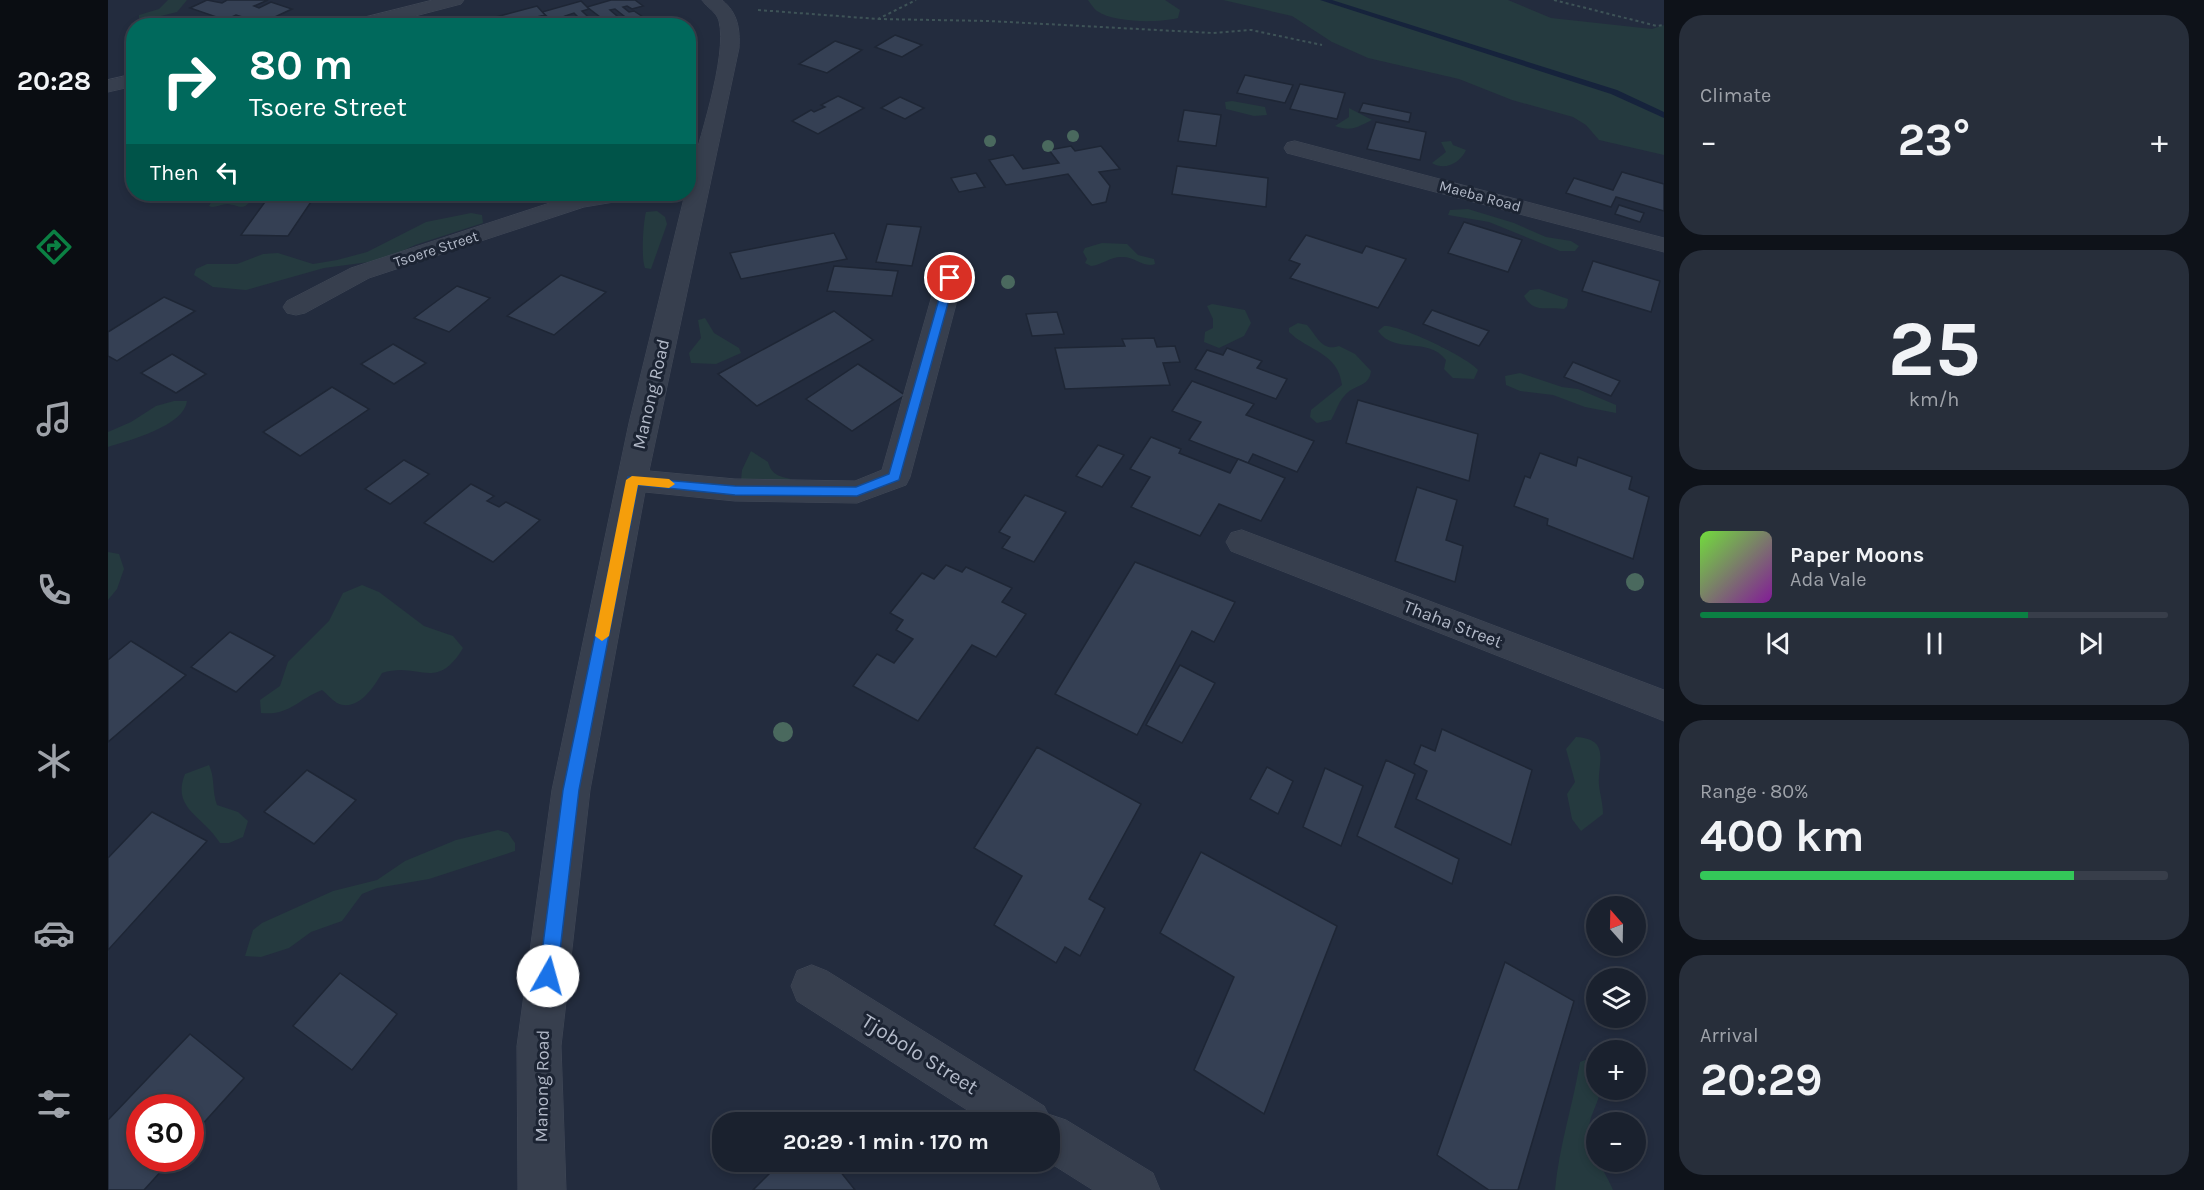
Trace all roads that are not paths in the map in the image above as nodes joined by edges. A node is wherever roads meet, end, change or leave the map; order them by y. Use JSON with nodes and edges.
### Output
{"nodes":[{"id":1,"x":455,"y":0,"type":"edge"},
{"id":2,"x":718,"y":6,"type":"edge"},
{"id":3,"x":384,"y":18,"type":"edge"},
{"id":4,"x":126,"y":82,"type":"edge"},
{"id":5,"x":108,"y":86,"type":"edge"},
{"id":6,"x":1295,"y":148,"type":"dead end"},
{"id":7,"x":696,"y":176,"type":"edge"},
{"id":8,"x":566,"y":201,"type":"edge"},
{"id":9,"x":690,"y":201,"type":"edge"},
{"id":10,"x":1664,"y":244,"type":"edge"},
{"id":11,"x":950,"y":278,"type":"dead end"},
{"id":12,"x":296,"y":307,"type":"dead end"},
{"id":13,"x":632,"y":480,"type":"junction"},
{"id":14,"x":1242,"y":542,"type":"dead end"},
{"id":15,"x":1664,"y":706,"type":"edge"},
{"id":16,"x":813,"y":986,"type":"dead end"},
{"id":17,"x":1012,"y":1112,"type":"edge"},
{"id":18,"x":1060,"y":1142,"type":"edge"},
{"id":19,"x":542,"y":1190,"type":"edge"},
{"id":20,"x":1136,"y":1190,"type":"edge"}],
"edges":[{"from":1,"to":3,"type":"street"},
{"from":2,"to":7,"type":"street","name":"Manong Road"},
{"from":4,"to":5,"type":"street"},
{"from":6,"to":10,"type":"street","name":"Maeba Road"},
{"from":8,"to":12,"type":"street","name":"Tsoere Street"},
{"from":9,"to":13,"type":"street","name":"Manong Road"},
{"from":11,"to":13,"type":"street"},
{"from":13,"to":19,"type":"street","name":"Manong Road"},
{"from":14,"to":15,"type":"street","name":"Thaha Street"},
{"from":16,"to":17,"type":"street","name":"Tjobolo Street"},
{"from":18,"to":20,"type":"street"}]}
